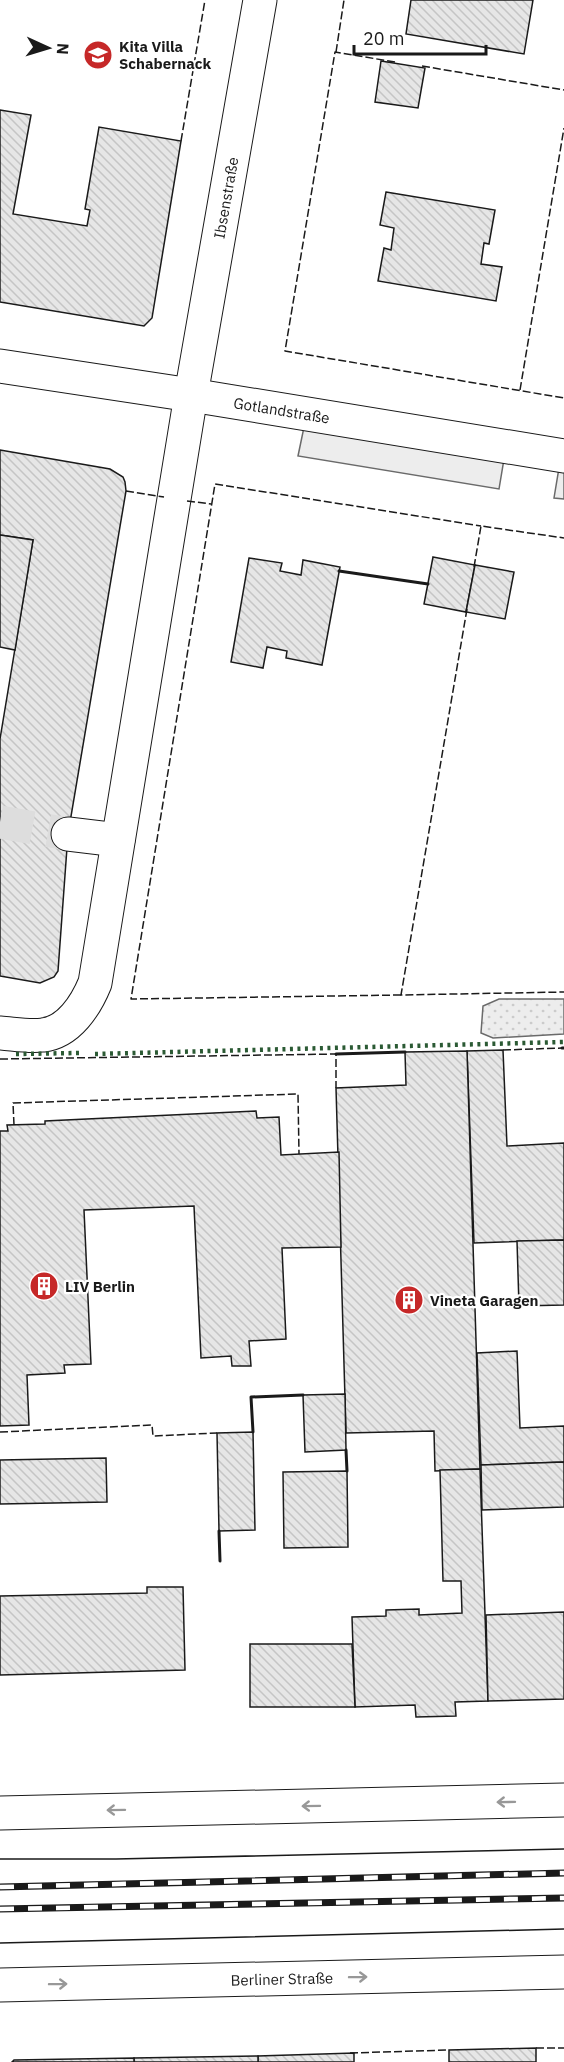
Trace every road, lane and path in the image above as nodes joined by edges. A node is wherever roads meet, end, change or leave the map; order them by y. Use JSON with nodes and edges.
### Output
{"nodes":[{"id":1,"x":260,"y":0,"type":"edge"},
{"id":2,"x":0,"y":366,"type":"edge"},
{"id":3,"x":191,"y":394,"type":"junction"},
{"id":4,"x":564,"y":456,"type":"edge"},
{"id":5,"x":68,"y":834,"type":"tunnel mouth"},
{"id":6,"x":118,"y":840,"type":"junction"},
{"id":7,"x":0,"y":1033,"type":"edge"},
{"id":8,"x":564,"y":1800,"type":"edge"},
{"id":9,"x":0,"y":1813,"type":"edge"},
{"id":10,"x":564,"y":1972,"type":"edge"},
{"id":11,"x":0,"y":1985,"type":"edge"}],
"edges":[{"from":1,"to":3,"type":"main road","name":"Ibsenstraße"},
{"from":2,"to":3,"type":"main road","name":"Gotlandstraße"},
{"from":3,"to":4,"type":"main road","name":"Gotlandstraße"},
{"from":3,"to":6,"type":"main road","name":"Ibsenstraße"},
{"from":5,"to":6,"type":"main road"},
{"from":6,"to":7,"type":"main road","name":"Ibsenstraße"},
{"from":8,"to":9,"type":"main road","one_way":true},
{"from":11,"to":10,"type":"main road","name":"Berliner Straße","one_way":true}]}
